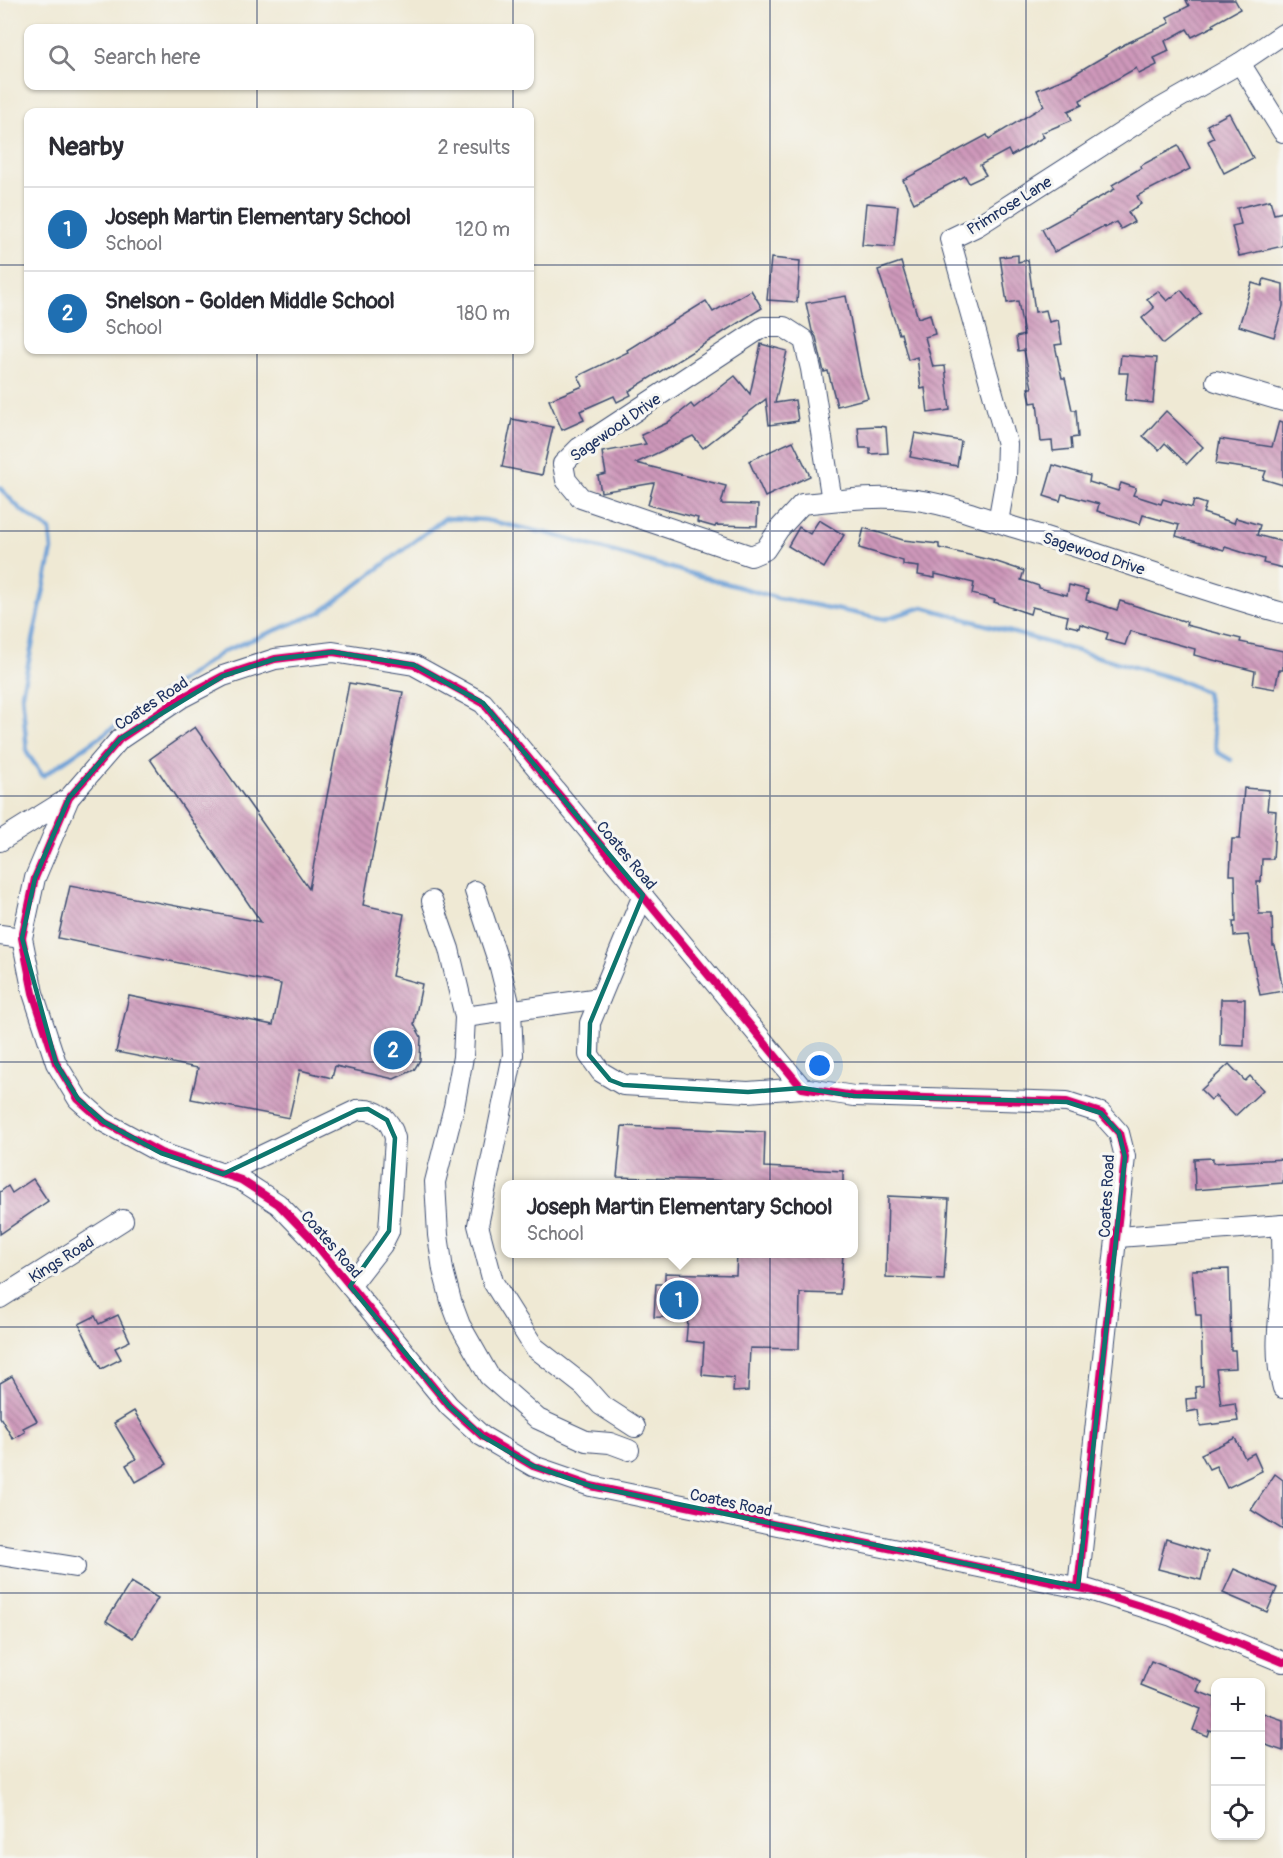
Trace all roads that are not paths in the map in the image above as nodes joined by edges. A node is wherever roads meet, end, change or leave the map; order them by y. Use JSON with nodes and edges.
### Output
{"nodes":[{"id":1,"x":1283,"y":34,"type":"edge"},
{"id":2,"x":1240,"y":63,"type":"junction"},
{"id":3,"x":1283,"y":132,"type":"edge"},
{"id":4,"x":1216,"y":381,"type":"dead end"},
{"id":5,"x":1283,"y":401,"type":"edge"},
{"id":6,"x":832,"y":501,"type":"junction"},
{"id":7,"x":998,"y":522,"type":"junction"},
{"id":8,"x":1283,"y":613,"type":"edge"},
{"id":9,"x":69,"y":798,"type":"junction"},
{"id":10,"x":0,"y":841,"type":"edge"},
{"id":11,"x":475,"y":891,"type":"dead end"},
{"id":12,"x":643,"y":895,"type":"junction"},
{"id":13,"x":432,"y":902,"type":"dead end"},
{"id":14,"x":0,"y":935,"type":"edge"},
{"id":15,"x":22,"y":938,"type":"junction"},
{"id":16,"x":600,"y":998,"type":"junction"},
{"id":17,"x":512,"y":1011,"type":"junction"},
{"id":18,"x":465,"y":1017,"type":"junction"},
{"id":19,"x":802,"y":1088,"type":"junction"},
{"id":20,"x":223,"y":1174,"type":"junction"},
{"id":21,"x":123,"y":1220,"type":"dead end"},
{"id":22,"x":1283,"y":1225,"type":"edge"},
{"id":23,"x":1118,"y":1237,"type":"junction"},
{"id":24,"x":350,"y":1286,"type":"junction"},
{"id":25,"x":0,"y":1298,"type":"edge"},
{"id":26,"x":1283,"y":1388,"type":"edge"},
{"id":27,"x":635,"y":1427,"type":"dead end"},
{"id":28,"x":629,"y":1450,"type":"dead end"},
{"id":29,"x":0,"y":1555,"type":"edge"},
{"id":30,"x":75,"y":1567,"type":"dead end"},
{"id":31,"x":1078,"y":1587,"type":"junction"},
{"id":32,"x":1283,"y":1662,"type":"edge"}],
"edges":[{"from":1,"to":2,"type":"street","name":"Primrose Lane"},
{"from":2,"to":3,"type":"street"},
{"from":2,"to":7,"type":"street","name":"Primrose Lane"},
{"from":4,"to":5,"type":"street"},
{"from":6,"to":6,"type":"street","name":"Sagewood Drive"},
{"from":6,"to":7,"type":"street","name":"Sagewood Drive"},
{"from":7,"to":8,"type":"street","name":"Sagewood Drive"},
{"from":9,"to":10,"type":"street"},
{"from":9,"to":12,"type":"street","name":"Coates Road"},
{"from":9,"to":15,"type":"street","name":"Coates Road"},
{"from":11,"to":17,"type":"street"},
{"from":12,"to":16,"type":"street"},
{"from":12,"to":19,"type":"street","name":"Coates Road"},
{"from":13,"to":18,"type":"street"},
{"from":14,"to":15,"type":"street"},
{"from":15,"to":20,"type":"street","name":"Coates Road"},
{"from":16,"to":17,"type":"street"},
{"from":16,"to":19,"type":"street"},
{"from":17,"to":18,"type":"street"},
{"from":17,"to":27,"type":"street"},
{"from":18,"to":28,"type":"street"},
{"from":19,"to":23,"type":"street","name":"Coates Road"},
{"from":20,"to":24,"type":"street","name":"Coates Road"},
{"from":20,"to":24,"type":"street"},
{"from":21,"to":25,"type":"street","name":"Kings Road"},
{"from":22,"to":23,"type":"street"},
{"from":22,"to":26,"type":"street"},
{"from":23,"to":31,"type":"street","name":"Coates Road"},
{"from":24,"to":31,"type":"street","name":"Coates Road"},
{"from":29,"to":30,"type":"street"},
{"from":31,"to":32,"type":"street","name":"Coates Road"}]}
